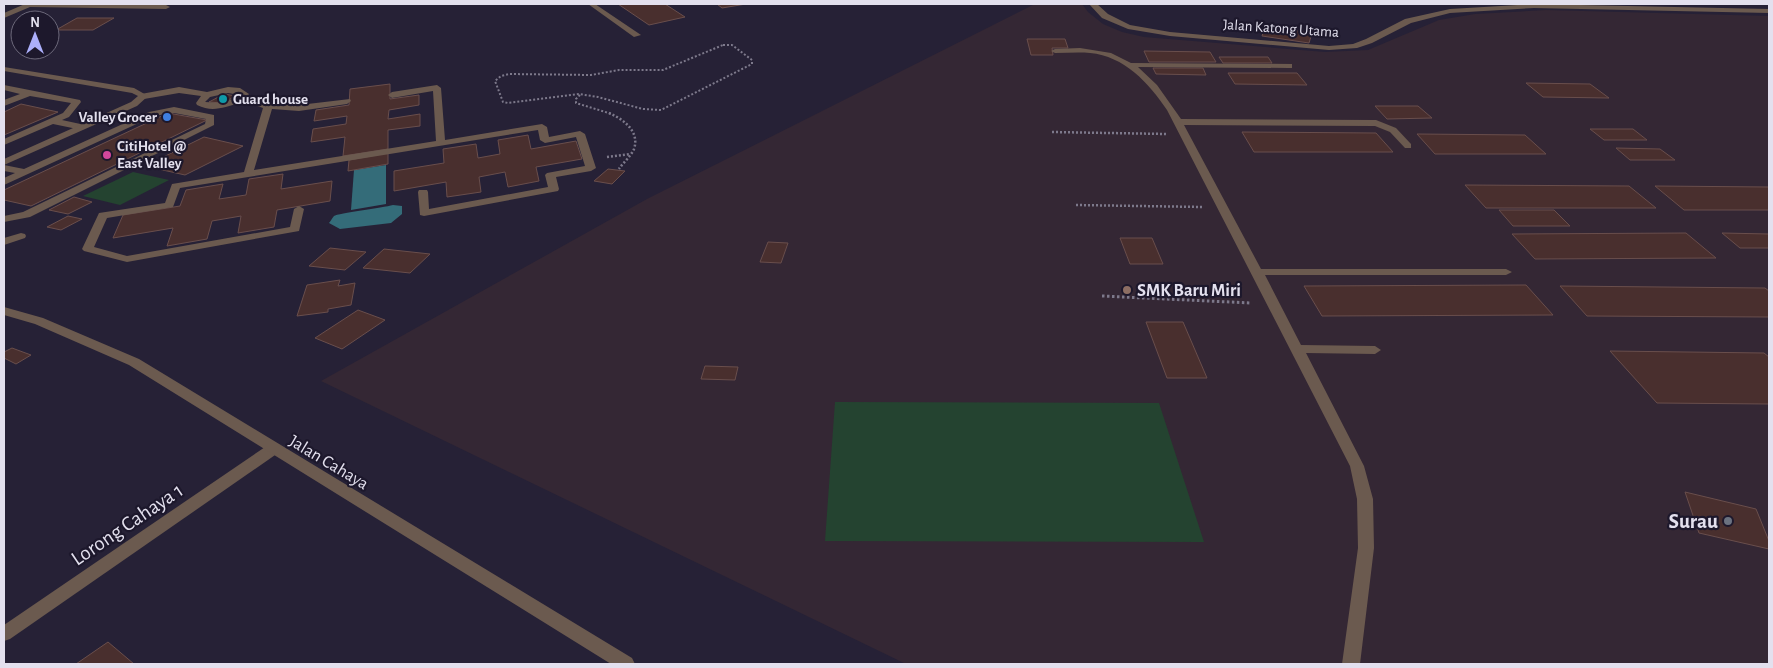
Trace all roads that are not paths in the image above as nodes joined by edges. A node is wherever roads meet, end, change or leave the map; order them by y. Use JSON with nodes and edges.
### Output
{"nodes":[{"id":1,"x":29,"y":4,"type":"edge"},
{"id":2,"x":591,"y":4,"type":"edge"},
{"id":3,"x":1093,"y":4,"type":"edge"},
{"id":4,"x":166,"y":7,"type":"dead end"},
{"id":5,"x":1769,"y":11,"type":"edge"},
{"id":6,"x":4,"y":16,"type":"edge"},
{"id":7,"x":637,"y":35,"type":"dead end"},
{"id":8,"x":1055,"y":51,"type":"dead end"},
{"id":9,"x":1131,"y":65,"type":"junction"},
{"id":10,"x":1289,"y":66,"type":"dead end"},
{"id":11,"x":4,"y":69,"type":"edge"},
{"id":12,"x":4,"y":88,"type":"edge"},
{"id":13,"x":29,"y":93,"type":"junction"},
{"id":14,"x":207,"y":95,"type":"junction"},
{"id":15,"x":392,"y":95,"type":"dead end"},
{"id":16,"x":144,"y":96,"type":"junction"},
{"id":17,"x":240,"y":100,"type":"junction"},
{"id":18,"x":347,"y":101,"type":"dead end"},
{"id":19,"x":4,"y":103,"type":"edge"},
{"id":20,"x":268,"y":106,"type":"junction"},
{"id":21,"x":52,"y":121,"type":"junction"},
{"id":22,"x":1178,"y":122,"type":"junction"},
{"id":23,"x":82,"y":128,"type":"junction"},
{"id":24,"x":4,"y":142,"type":"edge"},
{"id":25,"x":442,"y":144,"type":"junction"},
{"id":26,"x":1408,"y":146,"type":"dead end"},
{"id":27,"x":4,"y":162,"type":"edge"},
{"id":28,"x":4,"y":168,"type":"edge"},
{"id":29,"x":25,"y":172,"type":"junction"},
{"id":30,"x":248,"y":175,"type":"junction"},
{"id":31,"x":4,"y":182,"type":"edge"},
{"id":32,"x":423,"y":192,"type":"dead end"},
{"id":33,"x":299,"y":209,"type":"dead end"},
{"id":34,"x":4,"y":219,"type":"edge"},
{"id":35,"x":21,"y":236,"type":"dead end"},
{"id":36,"x":4,"y":242,"type":"edge"},
{"id":37,"x":1257,"y":272,"type":"junction"},
{"id":38,"x":1506,"y":272,"type":"dead end"},
{"id":39,"x":4,"y":311,"type":"edge"},
{"id":40,"x":1298,"y":350,"type":"junction"},
{"id":41,"x":1375,"y":350,"type":"dead end"},
{"id":42,"x":273,"y":449,"type":"junction"},
{"id":43,"x":4,"y":634,"type":"edge"},
{"id":44,"x":626,"y":664,"type":"edge"},
{"id":45,"x":1351,"y":664,"type":"edge"}],
"edges":[{"from":1,"to":4,"type":"street"},
{"from":1,"to":6,"type":"street"},
{"from":2,"to":7,"type":"street"},
{"from":3,"to":5,"type":"street","name":"Jalan Katong Utama"},
{"from":8,"to":9,"type":"street"},
{"from":9,"to":10,"type":"street"},
{"from":9,"to":22,"type":"street"},
{"from":11,"to":16,"type":"street"},
{"from":12,"to":13,"type":"street"},
{"from":13,"to":19,"type":"street"},
{"from":13,"to":21,"type":"street"},
{"from":14,"to":16,"type":"street"},
{"from":14,"to":17,"type":"street"},
{"from":14,"to":17,"type":"street"},
{"from":15,"to":25,"type":"street"},
{"from":16,"to":23,"type":"street"},
{"from":17,"to":20,"type":"street"},
{"from":18,"to":20,"type":"street"},
{"from":20,"to":30,"type":"street"},
{"from":21,"to":23,"type":"street"},
{"from":21,"to":24,"type":"street"},
{"from":22,"to":26,"type":"street"},
{"from":22,"to":37,"type":"street"},
{"from":23,"to":27,"type":"street"},
{"from":25,"to":30,"type":"street"},
{"from":25,"to":32,"type":"street"},
{"from":28,"to":29,"type":"street"},
{"from":29,"to":31,"type":"street"},
{"from":29,"to":34,"type":"street"},
{"from":30,"to":33,"type":"street"},
{"from":35,"to":36,"type":"street"},
{"from":37,"to":38,"type":"street"},
{"from":37,"to":40,"type":"street"},
{"from":39,"to":42,"type":"street","name":"Jalan Cahaya"},
{"from":40,"to":41,"type":"street"},
{"from":40,"to":45,"type":"street"},
{"from":42,"to":43,"type":"street","name":"Lorong Cahaya 1"},
{"from":42,"to":44,"type":"street","name":"Jalan Cahaya"}]}
